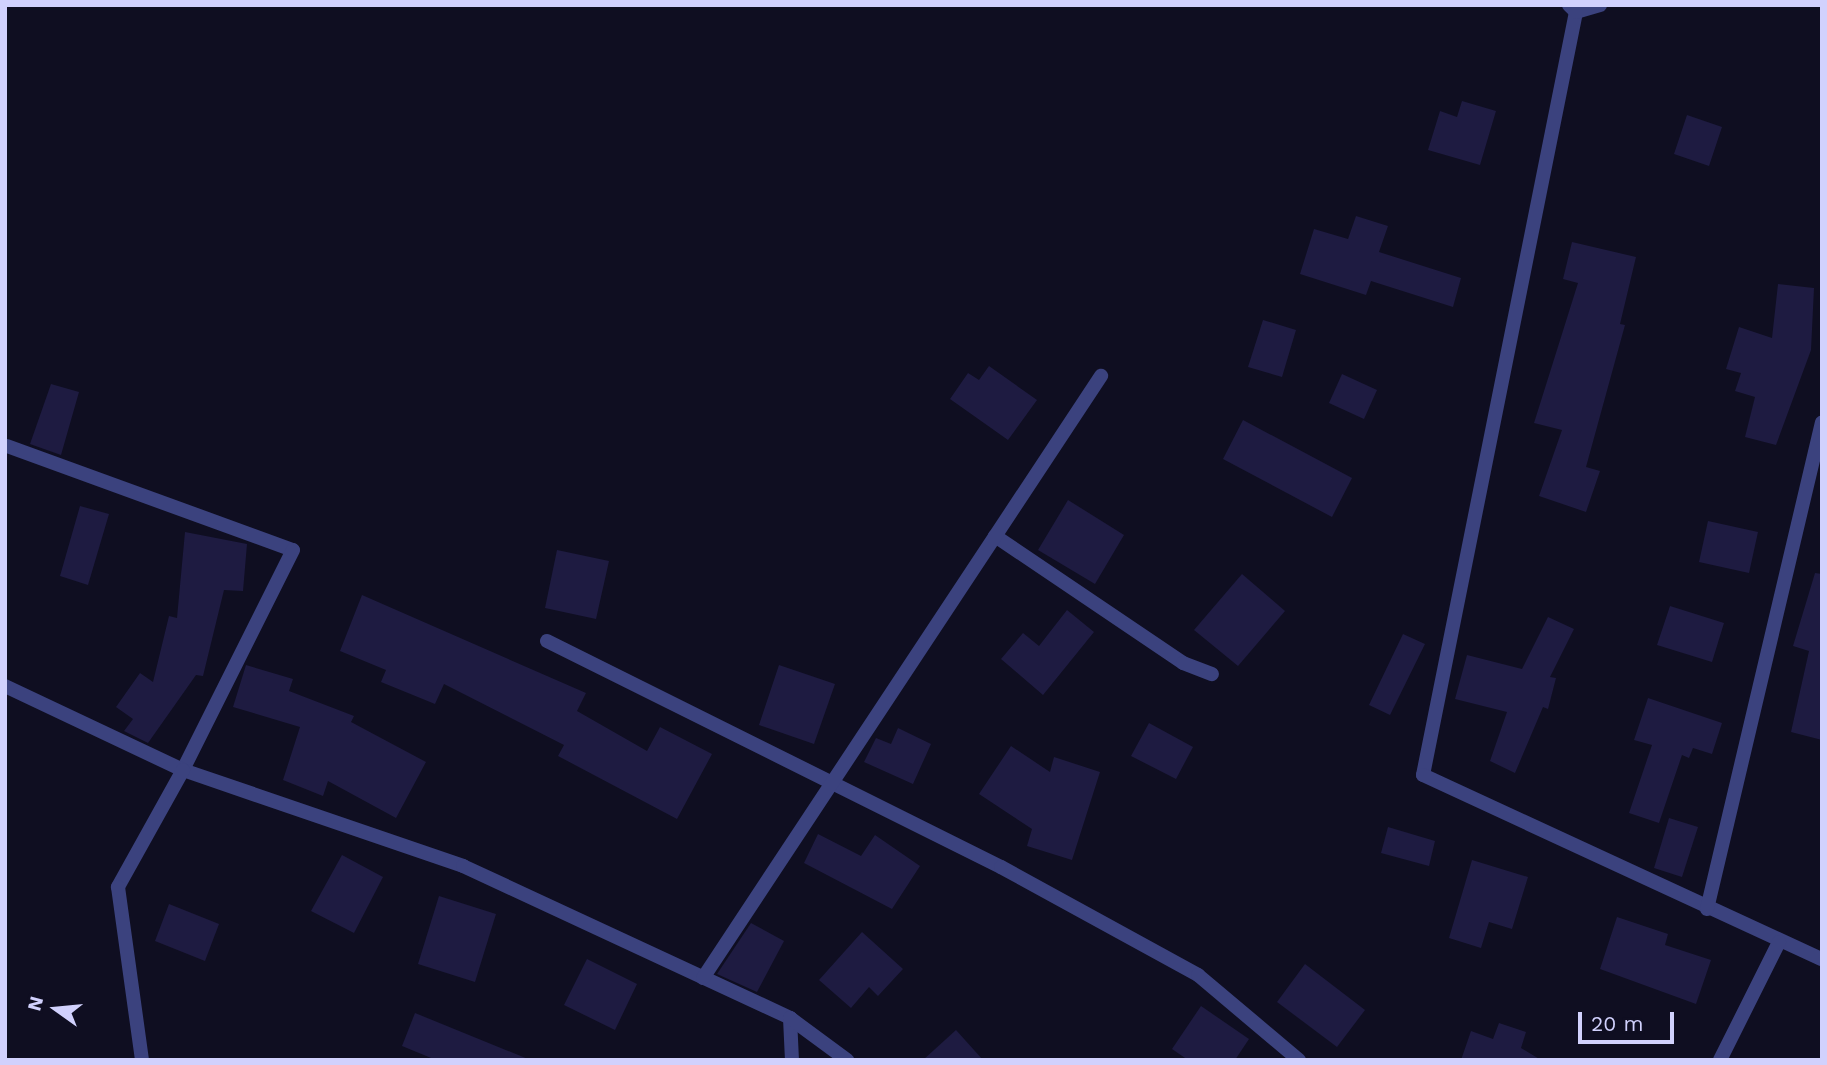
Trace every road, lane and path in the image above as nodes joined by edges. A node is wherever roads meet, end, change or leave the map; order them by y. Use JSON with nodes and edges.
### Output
{"nodes":[{"id":1,"x":1600,"y":5,"type":"edge"},
{"id":2,"x":1572,"y":9,"type":"edge"},
{"id":3,"x":1101,"y":376,"type":"dead end"},
{"id":4,"x":1822,"y":422,"type":"edge"},
{"id":5,"x":7,"y":446,"type":"dead end"},
{"id":6,"x":1817,"y":457,"type":"edge"},
{"id":7,"x":995,"y":536,"type":"junction"},
{"id":8,"x":547,"y":641,"type":"dead end"},
{"id":9,"x":1212,"y":674,"type":"dead end"},
{"id":10,"x":5,"y":686,"type":"edge"},
{"id":11,"x":183,"y":770,"type":"junction"},
{"id":12,"x":830,"y":785,"type":"junction"},
{"id":13,"x":1707,"y":909,"type":"junction"},
{"id":14,"x":1779,"y":942,"type":"junction"},
{"id":15,"x":1822,"y":959,"type":"edge"},
{"id":16,"x":703,"y":978,"type":"junction"},
{"id":17,"x":790,"y":1018,"type":"junction"},
{"id":18,"x":142,"y":1060,"type":"edge"},
{"id":19,"x":792,"y":1060,"type":"edge"},
{"id":20,"x":847,"y":1060,"type":"edge"},
{"id":21,"x":1299,"y":1060,"type":"edge"},
{"id":22,"x":1720,"y":1060,"type":"edge"}],
"edges":[{"from":1,"to":2,"type":"street"},
{"from":2,"to":13,"type":"street"},
{"from":3,"to":7,"type":"street"},
{"from":4,"to":6,"type":"street"},
{"from":5,"to":11,"type":"street"},
{"from":6,"to":13,"type":"street"},
{"from":7,"to":9,"type":"street"},
{"from":7,"to":12,"type":"street"},
{"from":8,"to":12,"type":"street"},
{"from":10,"to":11,"type":"street"},
{"from":11,"to":16,"type":"street"},
{"from":11,"to":18,"type":"street"},
{"from":12,"to":16,"type":"street"},
{"from":12,"to":21,"type":"street"},
{"from":13,"to":14,"type":"street"},
{"from":14,"to":15,"type":"street"},
{"from":14,"to":22,"type":"street"},
{"from":16,"to":17,"type":"street"},
{"from":17,"to":19,"type":"street"},
{"from":17,"to":20,"type":"street"}]}
